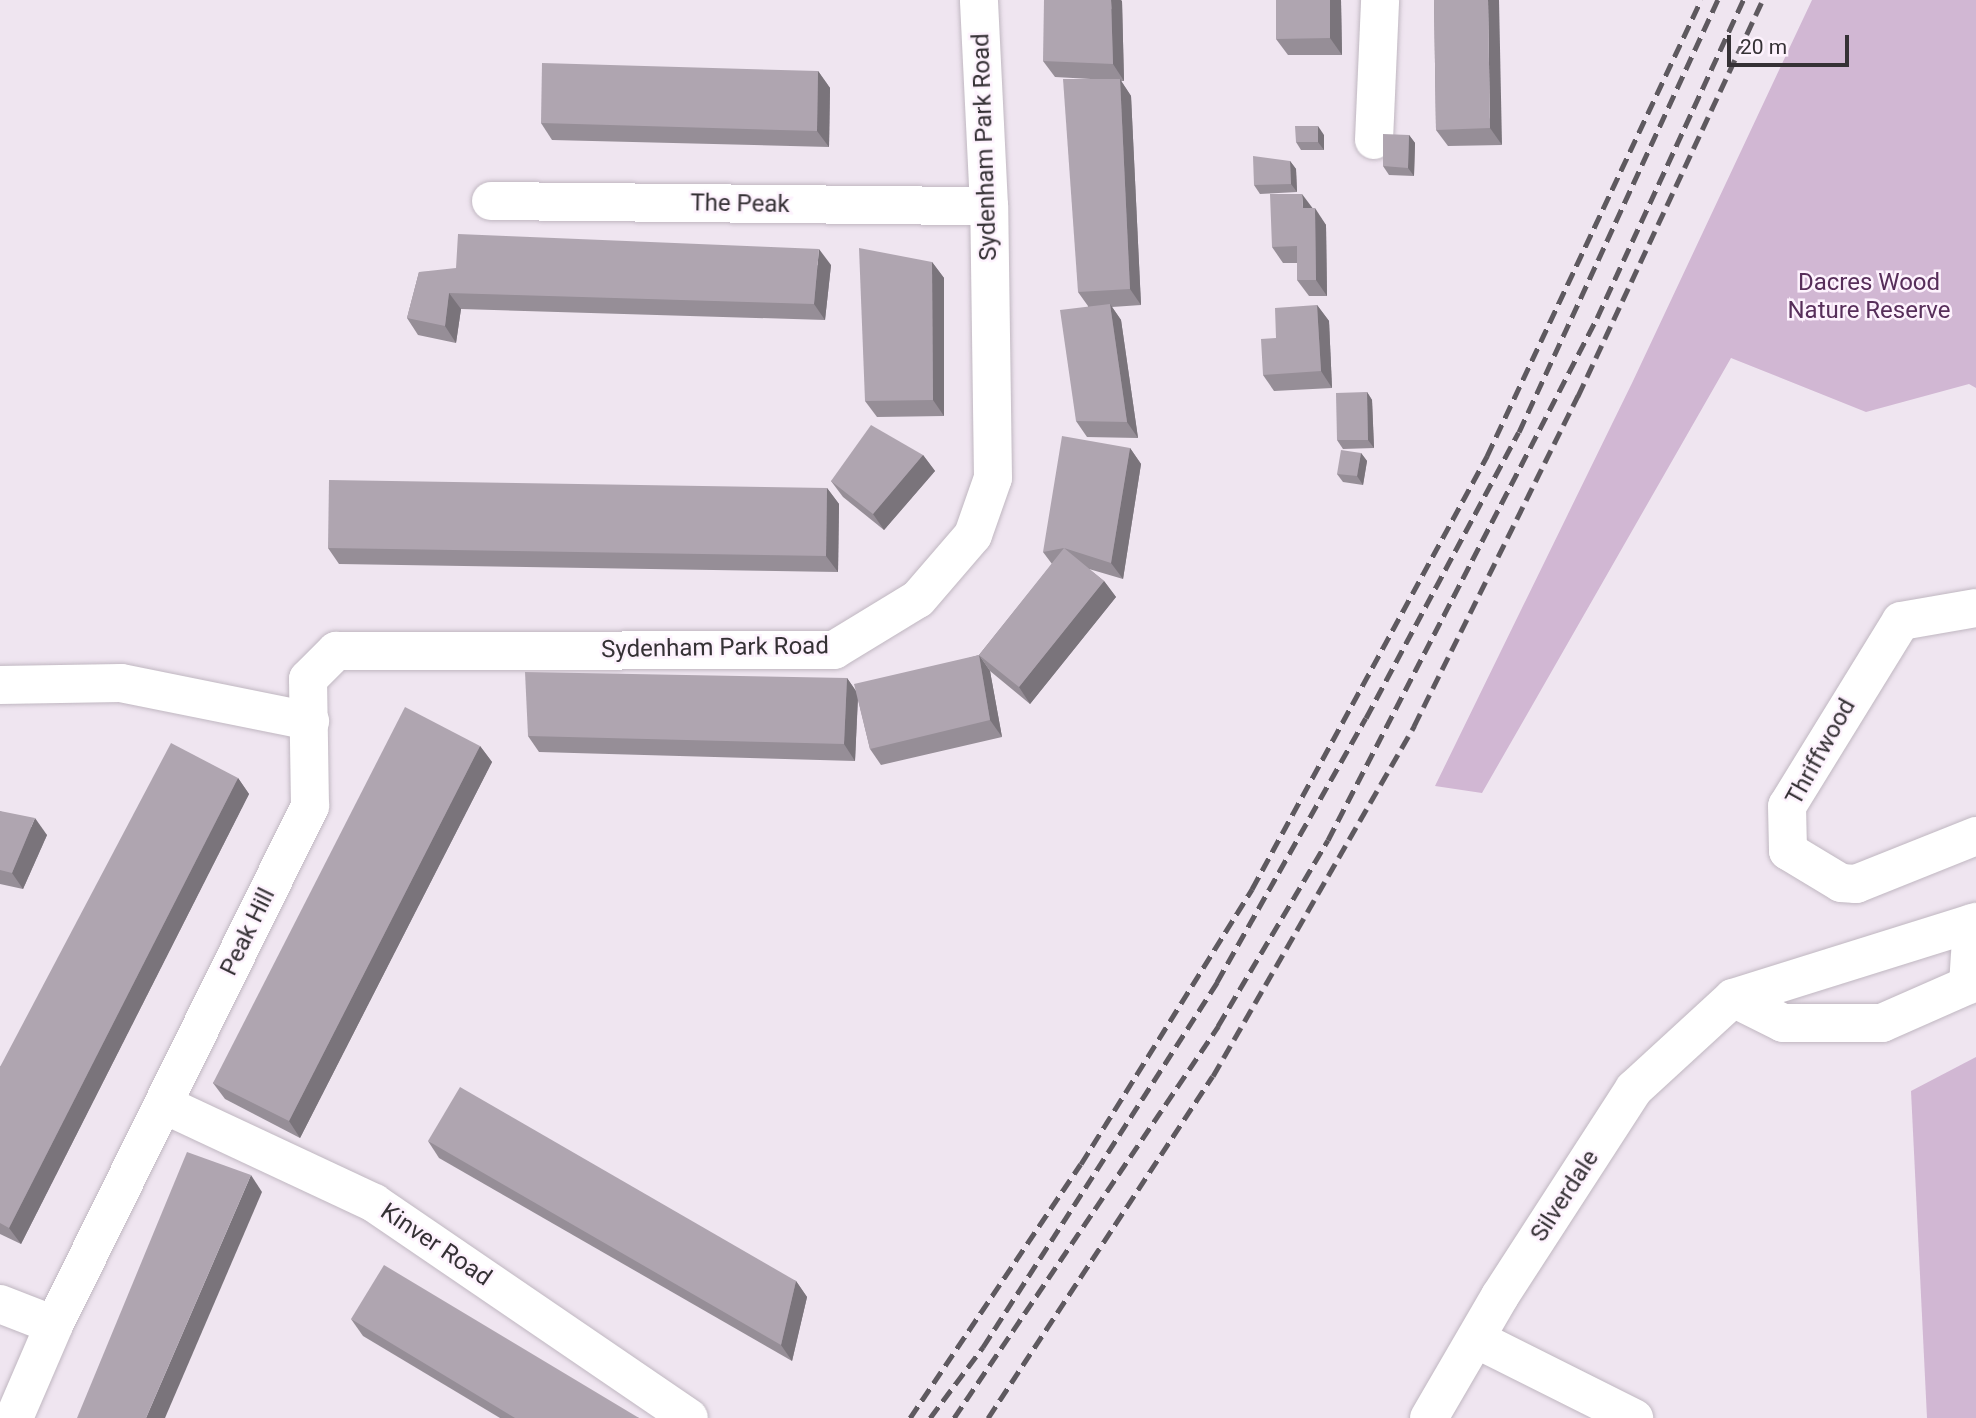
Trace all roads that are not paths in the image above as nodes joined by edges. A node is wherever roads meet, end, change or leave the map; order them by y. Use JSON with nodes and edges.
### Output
{"nodes":[{"id":1,"x":979,"y":0,"type":"edge"},
{"id":2,"x":1380,"y":0,"type":"edge"},
{"id":3,"x":1374,"y":140,"type":"dead end"},
{"id":4,"x":491,"y":201,"type":"dead end"},
{"id":5,"x":989,"y":206,"type":"junction"},
{"id":6,"x":1976,"y":608,"type":"edge"},
{"id":7,"x":0,"y":685,"type":"edge"},
{"id":8,"x":310,"y":721,"type":"junction"},
{"id":9,"x":1976,"y":836,"type":"edge"},
{"id":10,"x":1974,"y":923,"type":"edge"},
{"id":11,"x":1732,"y":998,"type":"junction"},
{"id":12,"x":165,"y":1105,"type":"junction"},
{"id":13,"x":0,"y":1304,"type":"edge"},
{"id":14,"x":54,"y":1325,"type":"junction"},
{"id":15,"x":1476,"y":1339,"type":"junction"},
{"id":16,"x":14,"y":1418,"type":"edge"},
{"id":17,"x":689,"y":1418,"type":"edge"},
{"id":18,"x":1429,"y":1418,"type":"edge"},
{"id":19,"x":1634,"y":1418,"type":"edge"}],
"edges":[{"from":1,"to":5,"type":"street","name":"Sydenham Park Road"},
{"from":2,"to":3,"type":"street"},
{"from":4,"to":5,"type":"street","name":"The Peak"},
{"from":5,"to":8,"type":"street","name":"Sydenham Park Road"},
{"from":6,"to":9,"type":"street","name":"Thriffwood"},
{"from":7,"to":8,"type":"street"},
{"from":8,"to":12,"type":"street","name":"Peak Hill"},
{"from":10,"to":11,"type":"street","name":"Silverdale"},
{"from":10,"to":11,"type":"street","name":"Silverdale"},
{"from":11,"to":15,"type":"street","name":"Silverdale"},
{"from":12,"to":14,"type":"street","name":"Peak Hill"},
{"from":12,"to":17,"type":"street","name":"Kinver Road"},
{"from":13,"to":14,"type":"street"},
{"from":14,"to":16,"type":"street","name":"Peak Hill"},
{"from":15,"to":18,"type":"street","name":"Silverdale"},
{"from":15,"to":19,"type":"street"}]}
